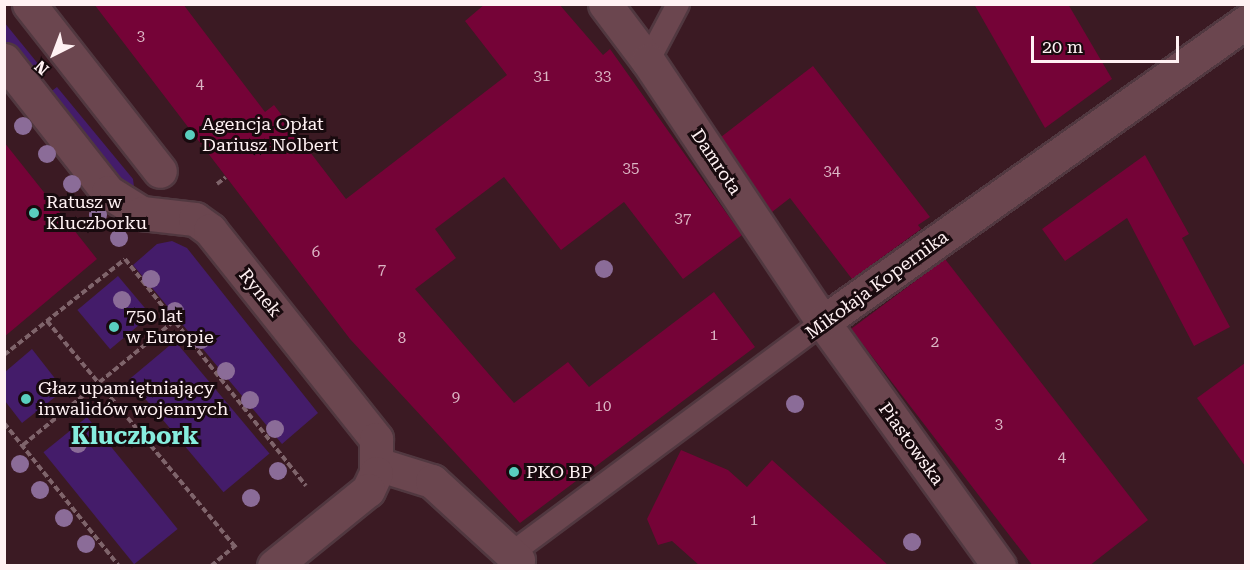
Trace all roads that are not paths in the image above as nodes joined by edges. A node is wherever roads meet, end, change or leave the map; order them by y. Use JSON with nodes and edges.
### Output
{"nodes":[{"id":1,"x":29,"y":4,"type":"edge"},
{"id":2,"x":605,"y":4,"type":"edge"},
{"id":3,"x":678,"y":4,"type":"edge"},
{"id":4,"x":1245,"y":22,"type":"edge"},
{"id":5,"x":4,"y":60,"type":"edge"},
{"id":6,"x":648,"y":61,"type":"junction"},
{"id":7,"x":160,"y":171,"type":"dead end"},
{"id":8,"x":823,"y":322,"type":"junction"},
{"id":9,"x":377,"y":464,"type":"junction"},
{"id":10,"x":517,"y":552,"type":"edge"},
{"id":11,"x":274,"y":566,"type":"edge"},
{"id":12,"x":999,"y":566,"type":"edge"}],
"edges":[{"from":1,"to":7,"type":"street"},
{"from":2,"to":6,"type":"street","name":"Damrota"},
{"from":3,"to":6,"type":"lane"},
{"from":4,"to":8,"type":"street","name":"Mikołaja Kopernika"},
{"from":5,"to":9,"type":"street","name":"Rynek"},
{"from":6,"to":8,"type":"street","name":"Damrota"},
{"from":8,"to":10,"type":"lane","name":"Mikołaja Kopernika"},
{"from":8,"to":12,"type":"street","name":"Piastowska"},
{"from":9,"to":10,"type":"street"},
{"from":9,"to":11,"type":"street","name":"Rynek"}]}
